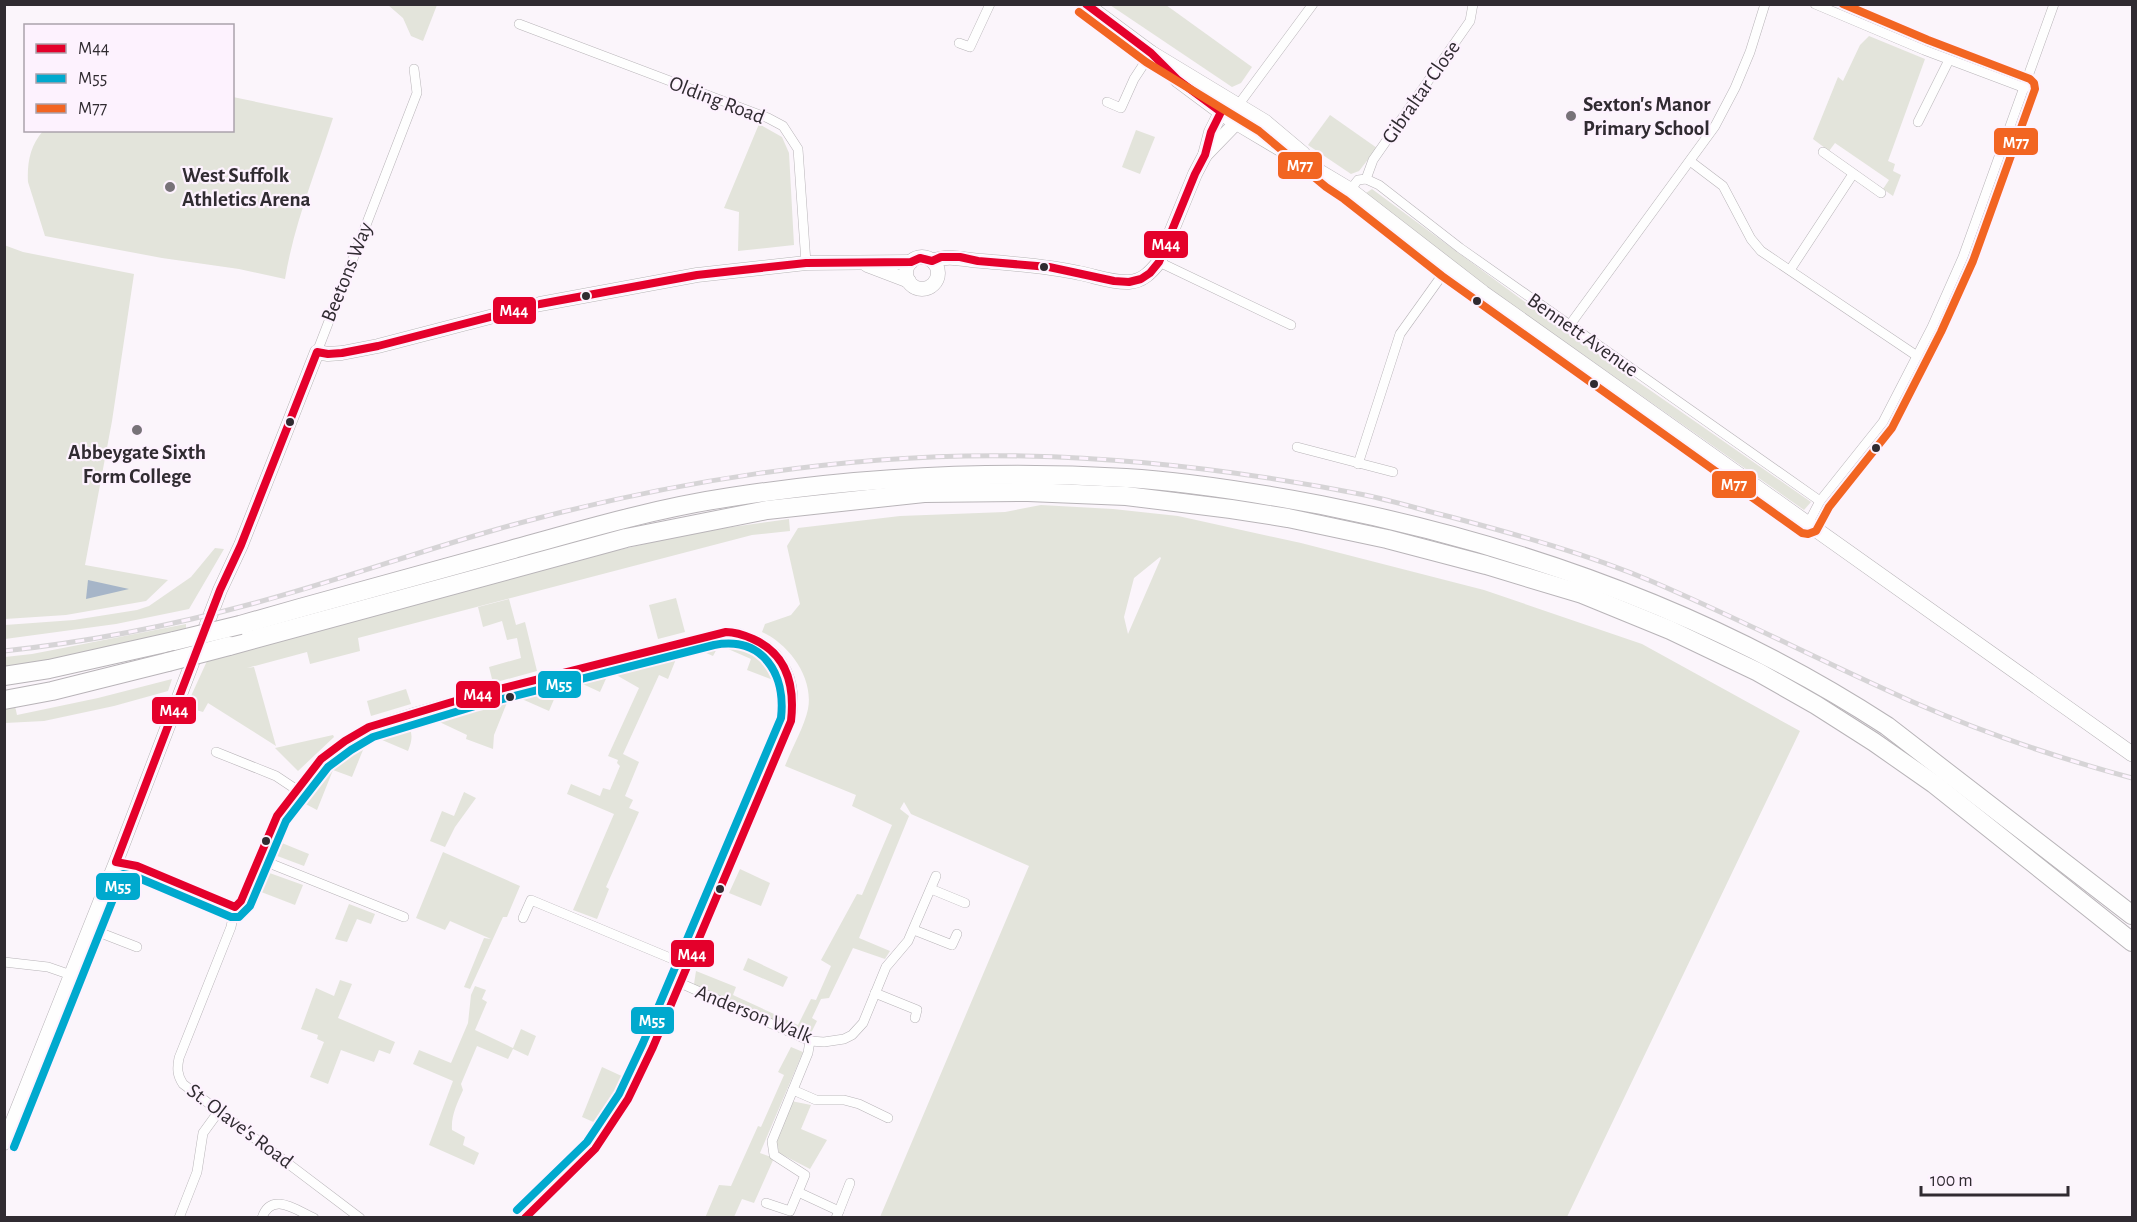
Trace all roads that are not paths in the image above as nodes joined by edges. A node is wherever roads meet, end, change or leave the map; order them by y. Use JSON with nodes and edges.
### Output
{"nodes":[{"id":1,"x":990,"y":4,"type":"edge"},
{"id":2,"x":1086,"y":4,"type":"edge"},
{"id":3,"x":1313,"y":4,"type":"edge"},
{"id":4,"x":1473,"y":4,"type":"edge"},
{"id":5,"x":1765,"y":4,"type":"edge"},
{"id":6,"x":1815,"y":4,"type":"edge"},
{"id":7,"x":2054,"y":4,"type":"edge"},
{"id":8,"x":519,"y":24,"type":"dead end"},
{"id":9,"x":959,"y":43,"type":"dead end"},
{"id":10,"x":1151,"y":53,"type":"junction"},
{"id":11,"x":1949,"y":60,"type":"junction"},
{"id":12,"x":414,"y":69,"type":"dead end"},
{"id":13,"x":2025,"y":88,"type":"junction"},
{"id":14,"x":1107,"y":102,"type":"dead end"},
{"id":15,"x":1239,"y":105,"type":"junction"},
{"id":16,"x":1221,"y":112,"type":"junction"},
{"id":17,"x":1237,"y":122,"type":"junction"},
{"id":18,"x":1918,"y":122,"type":"dead end"},
{"id":19,"x":1822,"y":152,"type":"dead end"},
{"id":20,"x":1205,"y":155,"type":"junction"},
{"id":21,"x":1690,"y":161,"type":"junction"},
{"id":22,"x":1853,"y":174,"type":"junction"},
{"id":23,"x":1366,"y":178,"type":"junction"},
{"id":24,"x":1333,"y":179,"type":"junction"},
{"id":25,"x":1350,"y":190,"type":"junction"},
{"id":26,"x":1881,"y":193,"type":"dead end"},
{"id":27,"x":911,"y":262,"type":"junction"},
{"id":28,"x":1159,"y":262,"type":"junction"},
{"id":29,"x":806,"y":263,"type":"junction"},
{"id":30,"x":865,"y":264,"type":"junction"},
{"id":31,"x":935,"y":266,"type":"junction"},
{"id":32,"x":1448,"y":267,"type":"junction"},
{"id":33,"x":1790,"y":270,"type":"junction"},
{"id":34,"x":909,"y":280,"type":"junction"},
{"id":35,"x":1291,"y":325,"type":"dead end"},
{"id":36,"x":1569,"y":326,"type":"junction"},
{"id":37,"x":317,"y":352,"type":"junction"},
{"id":38,"x":1917,"y":356,"type":"junction"},
{"id":39,"x":1297,"y":447,"type":"dead end"},
{"id":40,"x":1358,"y":464,"type":"junction"},
{"id":41,"x":1393,"y":472,"type":"dead end"},
{"id":42,"x":1820,"y":501,"type":"junction"},
{"id":43,"x":1808,"y":524,"type":"junction"},
{"id":44,"x":4,"y":676,"type":"edge"},
{"id":45,"x":4,"y":700,"type":"edge"},
{"id":46,"x":216,"y":752,"type":"dead end"},
{"id":47,"x":2133,"y":754,"type":"edge"},
{"id":48,"x":297,"y":790,"type":"junction"},
{"id":49,"x":259,"y":859,"type":"junction"},
{"id":50,"x":116,"y":862,"type":"junction"},
{"id":51,"x":936,"y":876,"type":"dead end"},
{"id":52,"x":931,"y":889,"type":"junction"},
{"id":53,"x":965,"y":903,"type":"dead end"},
{"id":54,"x":235,"y":907,"type":"junction"},
{"id":55,"x":2133,"y":915,"type":"edge"},
{"id":56,"x":404,"y":917,"type":"dead end"},
{"id":57,"x":523,"y":918,"type":"dead end"},
{"id":58,"x":88,"y":928,"type":"junction"},
{"id":59,"x":914,"y":930,"type":"junction"},
{"id":60,"x":957,"y":934,"type":"dead end"},
{"id":61,"x":2126,"y":938,"type":"edge"},
{"id":62,"x":137,"y":947,"type":"dead end"},
{"id":63,"x":2133,"y":950,"type":"edge"},
{"id":64,"x":4,"y":962,"type":"edge"},
{"id":65,"x":687,"y":965,"type":"junction"},
{"id":66,"x":70,"y":975,"type":"junction"},
{"id":67,"x":680,"y":983,"type":"junction"},
{"id":68,"x":875,"y":993,"type":"junction"},
{"id":69,"x":915,"y":1018,"type":"dead end"},
{"id":70,"x":810,"y":1041,"type":"junction"},
{"id":71,"x":793,"y":1090,"type":"junction"},
{"id":72,"x":219,"y":1111,"type":"junction"},
{"id":73,"x":888,"y":1118,"type":"dead end"},
{"id":74,"x":4,"y":1143,"type":"edge"},
{"id":75,"x":850,"y":1183,"type":"dead end"},
{"id":76,"x":798,"y":1192,"type":"junction"},
{"id":77,"x":766,"y":1203,"type":"dead end"},
{"id":78,"x":317,"y":1207,"type":"dead end"},
{"id":79,"x":838,"y":1214,"type":"edge"},
{"id":80,"x":314,"y":1217,"type":"edge"},
{"id":81,"x":179,"y":1218,"type":"edge"},
{"id":82,"x":262,"y":1218,"type":"edge"},
{"id":83,"x":360,"y":1218,"type":"edge"},
{"id":84,"x":524,"y":1218,"type":"edge"}],
"edges":[{"from":1,"to":9,"type":"street"},
{"from":2,"to":10,"type":"main road"},
{"from":3,"to":15,"type":"street"},
{"from":4,"to":23,"type":"street","name":"Gibraltar Close"},
{"from":5,"to":21,"type":"street"},
{"from":6,"to":11,"type":"street"},
{"from":7,"to":13,"type":"street"},
{"from":8,"to":29,"type":"street","name":"Olding Road"},
{"from":10,"to":14,"type":"street"},
{"from":10,"to":15,"type":"main road"},
{"from":10,"to":16,"type":"main road"},
{"from":11,"to":13,"type":"street"},
{"from":11,"to":18,"type":"street"},
{"from":12,"to":37,"type":"street","name":"Beetons Way"},
{"from":13,"to":38,"type":"street"},
{"from":15,"to":16,"type":"street"},
{"from":15,"to":17,"type":"street"},
{"from":15,"to":24,"type":"main road"},
{"from":16,"to":17,"type":"main road"},
{"from":16,"to":20,"type":"street"},
{"from":17,"to":20,"type":"street"},
{"from":17,"to":24,"type":"main road"},
{"from":19,"to":22,"type":"street"},
{"from":20,"to":28,"type":"street"},
{"from":21,"to":33,"type":"street"},
{"from":21,"to":36,"type":"street"},
{"from":22,"to":26,"type":"street"},
{"from":22,"to":33,"type":"street"},
{"from":23,"to":25,"type":"street"},
{"from":23,"to":36,"type":"street","name":"Bennett Avenue"},
{"from":24,"to":25,"type":"main road"},
{"from":25,"to":32,"type":"main road"},
{"from":27,"to":30,"type":"street"},
{"from":27,"to":31,"type":"street"},
{"from":27,"to":34,"type":"street"},
{"from":28,"to":31,"type":"street"},
{"from":28,"to":35,"type":"street"},
{"from":29,"to":30,"type":"street"},
{"from":29,"to":37,"type":"street"},
{"from":30,"to":34,"type":"street"},
{"from":31,"to":34,"type":"street"},
{"from":32,"to":40,"type":"street"},
{"from":32,"to":43,"type":"main road"},
{"from":33,"to":38,"type":"street"},
{"from":36,"to":42,"type":"street","name":"Bennett Avenue"},
{"from":37,"to":50,"type":"street","name":"Beetons Way"},
{"from":38,"to":42,"type":"street"},
{"from":39,"to":40,"type":"street"},
{"from":40,"to":41,"type":"street"},
{"from":42,"to":43,"type":"street"},
{"from":43,"to":47,"type":"main road"},
{"from":44,"to":55,"type":"highway","bridge":true},
{"from":45,"to":61,"type":"highway","bridge":true},
{"from":46,"to":48,"type":"street"},
{"from":48,"to":49,"type":"street","name":"St. Olave's Road"},
{"from":48,"to":65,"type":"street","name":"St. Olave's Road"},
{"from":49,"to":54,"type":"street","name":"St. Olave's Road"},
{"from":49,"to":56,"type":"street"},
{"from":50,"to":54,"type":"street"},
{"from":50,"to":58,"type":"street","name":"Beetons Way"},
{"from":51,"to":52,"type":"street","name":"Anderson Walk"},
{"from":52,"to":53,"type":"street"},
{"from":52,"to":59,"type":"street","name":"Anderson Walk"},
{"from":54,"to":72,"type":"street","name":"St. Olave's Road"},
{"from":57,"to":65,"type":"street"},
{"from":58,"to":62,"type":"street"},
{"from":58,"to":66,"type":"street","name":"Beetons Way"},
{"from":59,"to":60,"type":"street"},
{"from":59,"to":68,"type":"street","name":"Anderson Walk"},
{"from":61,"to":63,"type":"highway"},
{"from":64,"to":66,"type":"street"},
{"from":65,"to":67,"type":"street","name":"St. Olave's Road"},
{"from":66,"to":74,"type":"street","name":"Beetons Way"},
{"from":67,"to":70,"type":"street","name":"Anderson Walk"},
{"from":67,"to":84,"type":"street","name":"St. Olave's Road"},
{"from":68,"to":69,"type":"street"},
{"from":68,"to":70,"type":"street","name":"Anderson Walk"},
{"from":70,"to":71,"type":"street"},
{"from":71,"to":73,"type":"street"},
{"from":71,"to":76,"type":"street"},
{"from":72,"to":81,"type":"street"},
{"from":72,"to":83,"type":"street","name":"St. Olave's Road"},
{"from":75,"to":79,"type":"street"},
{"from":76,"to":77,"type":"street"},
{"from":76,"to":79,"type":"street"},
{"from":78,"to":80,"type":"street"},
{"from":80,"to":82,"type":"street"}]}
